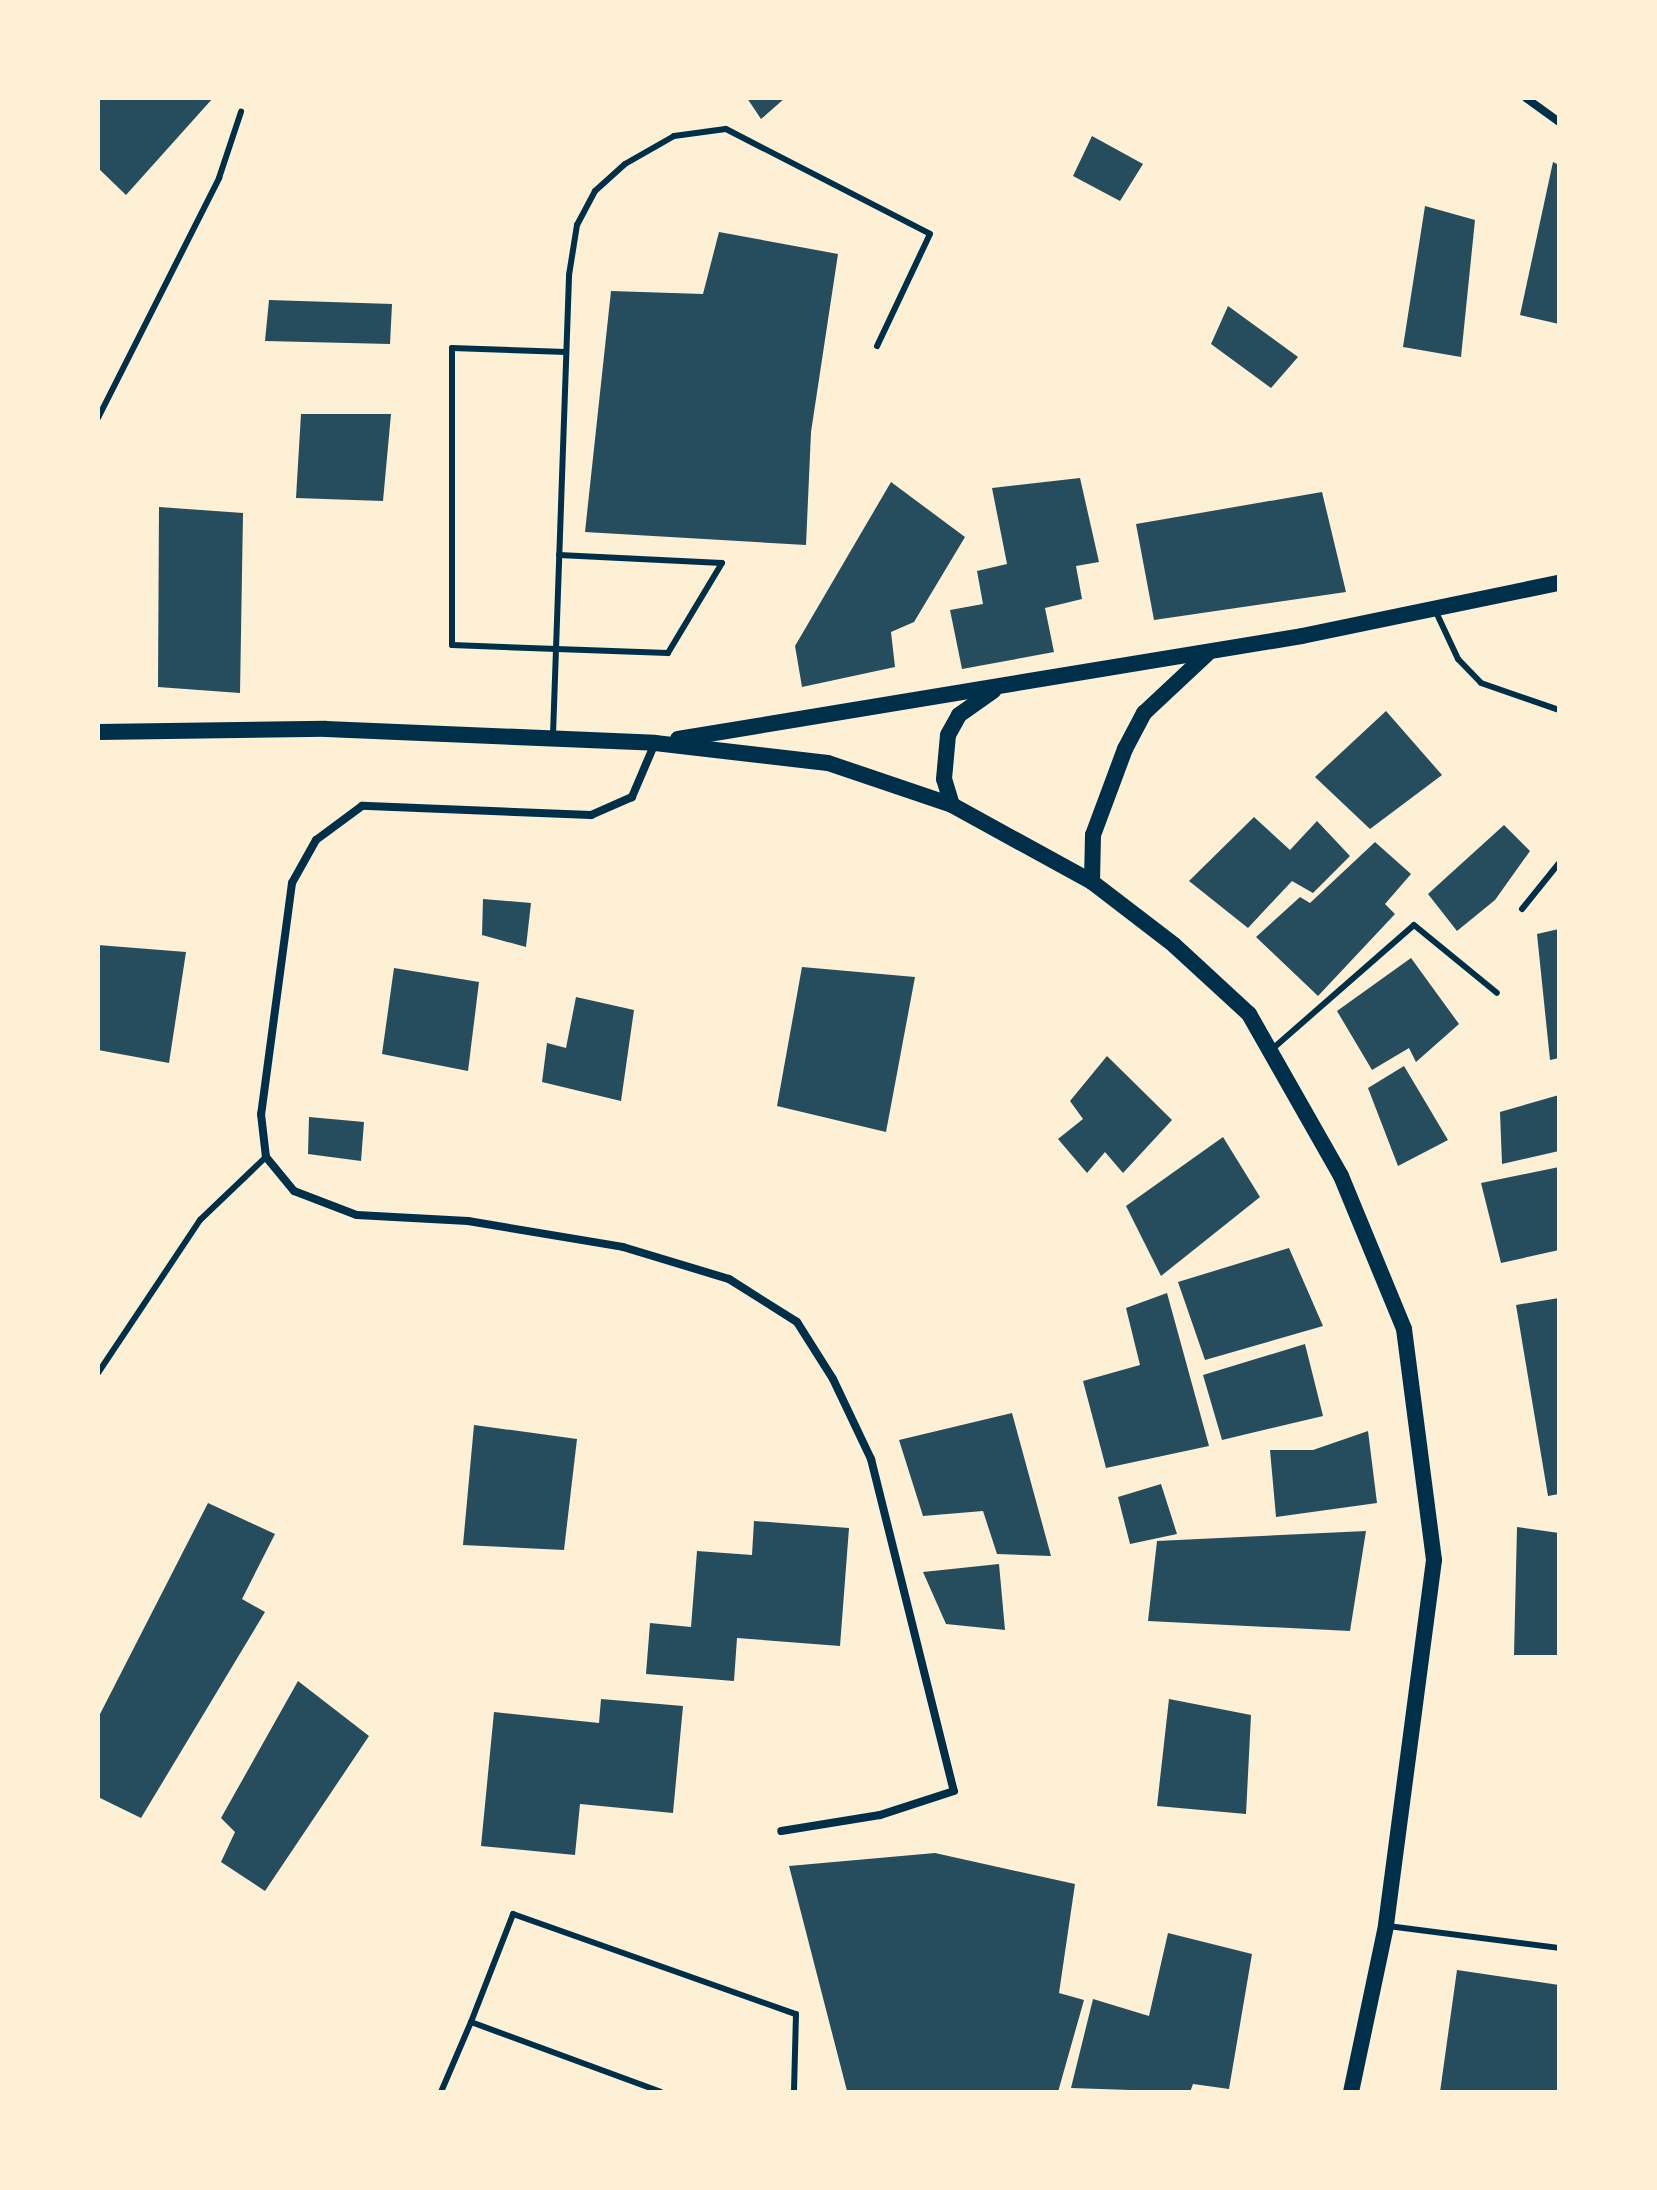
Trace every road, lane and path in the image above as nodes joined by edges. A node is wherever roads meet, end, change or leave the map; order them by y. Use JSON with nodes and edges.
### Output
{"nodes":[{"id":1,"x":1526,"y":98,"type":"edge"},
{"id":2,"x":241,"y":112,"type":"dead end"},
{"id":3,"x":1559,"y":122,"type":"edge"},
{"id":4,"x":877,"y":346,"type":"dead end"},
{"id":5,"x":566,"y":352,"type":"junction"},
{"id":6,"x":98,"y":418,"type":"edge"},
{"id":7,"x":559,"y":555,"type":"junction"},
{"id":8,"x":1559,"y":583,"type":"edge"},
{"id":9,"x":1434,"y":609,"type":"junction"},
{"id":10,"x":556,"y":647,"type":"junction"},
{"id":11,"x":1208,"y":653,"type":"junction"},
{"id":12,"x":998,"y":688,"type":"junction"},
{"id":13,"x":1559,"y":710,"type":"edge"},
{"id":14,"x":98,"y":732,"type":"edge"},
{"id":15,"x":553,"y":739,"type":"junction"},
{"id":16,"x":655,"y":743,"type":"junction"},
{"id":17,"x":952,"y":805,"type":"junction"},
{"id":18,"x":1559,"y":863,"type":"edge"},
{"id":19,"x":1092,"y":882,"type":"junction"},
{"id":20,"x":1522,"y":909,"type":"dead end"},
{"id":21,"x":1497,"y":993,"type":"dead end"},
{"id":22,"x":1270,"y":1051,"type":"junction"},
{"id":23,"x":266,"y":1157,"type":"junction"},
{"id":24,"x":98,"y":1373,"type":"edge"},
{"id":25,"x":781,"y":1831,"type":"dead end"},
{"id":26,"x":1386,"y":1926,"type":"junction"},
{"id":27,"x":1559,"y":1948,"type":"edge"},
{"id":28,"x":471,"y":2022,"type":"junction"},
{"id":29,"x":441,"y":2092,"type":"edge"},
{"id":30,"x":661,"y":2092,"type":"edge"},
{"id":31,"x":794,"y":2092,"type":"edge"},
{"id":32,"x":1351,"y":2092,"type":"edge"}],
"edges":[{"from":1,"to":3,"type":"street"},
{"from":2,"to":6,"type":"lane"},
{"from":4,"to":5,"type":"lane"},
{"from":5,"to":7,"type":"lane"},
{"from":5,"to":10,"type":"lane"},
{"from":7,"to":10,"type":"lane"},
{"from":7,"to":10,"type":"lane"},
{"from":8,"to":9,"type":"main road"},
{"from":9,"to":11,"type":"main road"},
{"from":9,"to":13,"type":"lane"},
{"from":10,"to":15,"type":"lane"},
{"from":11,"to":12,"type":"main road"},
{"from":11,"to":19,"type":"main road"},
{"from":12,"to":16,"type":"main road"},
{"from":12,"to":17,"type":"main road"},
{"from":14,"to":15,"type":"main road"},
{"from":15,"to":16,"type":"main road"},
{"from":16,"to":17,"type":"main road"},
{"from":16,"to":23,"type":"street"},
{"from":17,"to":19,"type":"main road"},
{"from":18,"to":20,"type":"lane"},
{"from":19,"to":22,"type":"main road"},
{"from":21,"to":22,"type":"lane"},
{"from":22,"to":26,"type":"main road"},
{"from":23,"to":24,"type":"lane"},
{"from":23,"to":25,"type":"street"},
{"from":26,"to":27,"type":"lane"},
{"from":26,"to":32,"type":"main road"},
{"from":28,"to":29,"type":"lane"},
{"from":28,"to":30,"type":"lane"},
{"from":28,"to":31,"type":"lane"}]}
